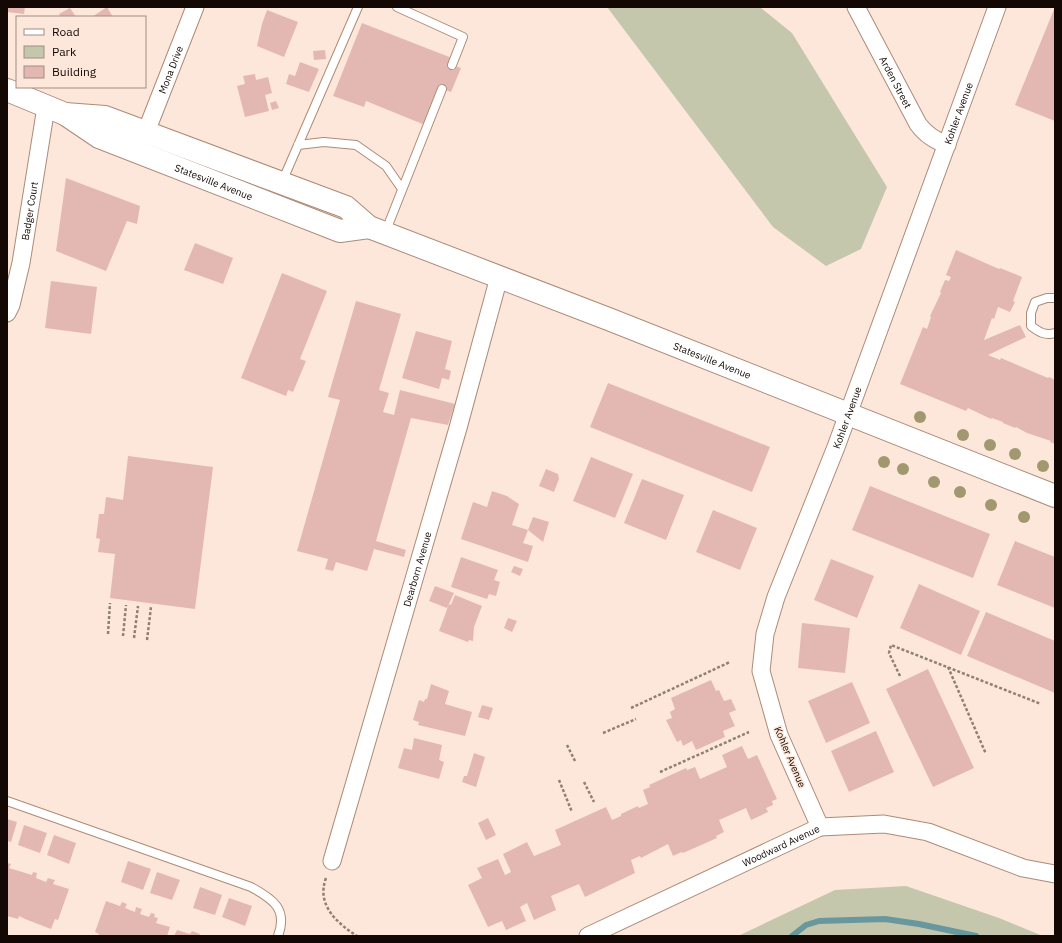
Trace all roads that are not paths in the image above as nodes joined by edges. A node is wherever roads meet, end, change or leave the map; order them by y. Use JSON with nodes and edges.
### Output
{"nodes":[{"id":1,"x":195,"y":7,"type":"edge"},
{"id":2,"x":358,"y":7,"type":"edge"},
{"id":3,"x":397,"y":7,"type":"edge"},
{"id":4,"x":856,"y":7,"type":"edge"},
{"id":5,"x":997,"y":7,"type":"edge"},
{"id":6,"x":452,"y":65,"type":"dead end"},
{"id":7,"x":442,"y":88,"type":"dead end"},
{"id":8,"x":7,"y":90,"type":"edge"},
{"id":9,"x":55,"y":110,"type":"junction"},
{"id":10,"x":146,"y":132,"type":"junction"},
{"id":11,"x":298,"y":145,"type":"junction"},
{"id":12,"x":947,"y":145,"type":"junction"},
{"id":13,"x":282,"y":183,"type":"junction"},
{"id":14,"x":402,"y":189,"type":"junction"},
{"id":15,"x":377,"y":230,"type":"junction"},
{"id":16,"x":499,"y":277,"type":"junction"},
{"id":17,"x":1055,"y":298,"type":"edge"},
{"id":18,"x":7,"y":313,"type":"edge"},
{"id":19,"x":1055,"y":333,"type":"edge"},
{"id":20,"x":847,"y":415,"type":"junction"},
{"id":21,"x":1055,"y":496,"type":"edge"},
{"id":22,"x":7,"y":801,"type":"edge"},
{"id":23,"x":820,"y":827,"type":"junction"},
{"id":24,"x":332,"y":861,"type":"road end"},
{"id":25,"x":1055,"y":874,"type":"edge"},
{"id":26,"x":278,"y":936,"type":"edge"},
{"id":27,"x":588,"y":936,"type":"edge"}],
"edges":[{"from":1,"to":10,"type":"street","name":"Mona Drive"},
{"from":2,"to":11,"type":"lane"},
{"from":3,"to":6,"type":"lane"},
{"from":4,"to":12,"type":"street","name":"Arden Street"},
{"from":5,"to":12,"type":"street","name":"Kohler Avenue"},
{"from":7,"to":14,"type":"lane"},
{"from":8,"to":9,"type":"main road","name":"Statesville Avenue"},
{"from":9,"to":10,"type":"main road","name":"Statesville Avenue"},
{"from":9,"to":15,"type":"main road","name":"Statesville Avenue"},
{"from":9,"to":18,"type":"street","name":"Badger Court"},
{"from":10,"to":13,"type":"main road","name":"Statesville Avenue"},
{"from":11,"to":13,"type":"lane"},
{"from":11,"to":14,"type":"lane"},
{"from":12,"to":20,"type":"street","name":"Kohler Avenue"},
{"from":13,"to":15,"type":"main road","name":"Statesville Avenue"},
{"from":14,"to":15,"type":"lane"},
{"from":15,"to":16,"type":"main road","name":"Statesville Avenue"},
{"from":16,"to":20,"type":"main road","name":"Statesville Avenue"},
{"from":16,"to":24,"type":"street","name":"Dearborn Avenue"},
{"from":17,"to":19,"type":"lane"},
{"from":20,"to":21,"type":"main road","name":"Statesville Avenue"},
{"from":20,"to":23,"type":"street","name":"Kohler Avenue"},
{"from":22,"to":26,"type":"lane"},
{"from":23,"to":25,"type":"street","name":"Woodward Avenue"},
{"from":23,"to":27,"type":"street","name":"Woodward Avenue"}]}
